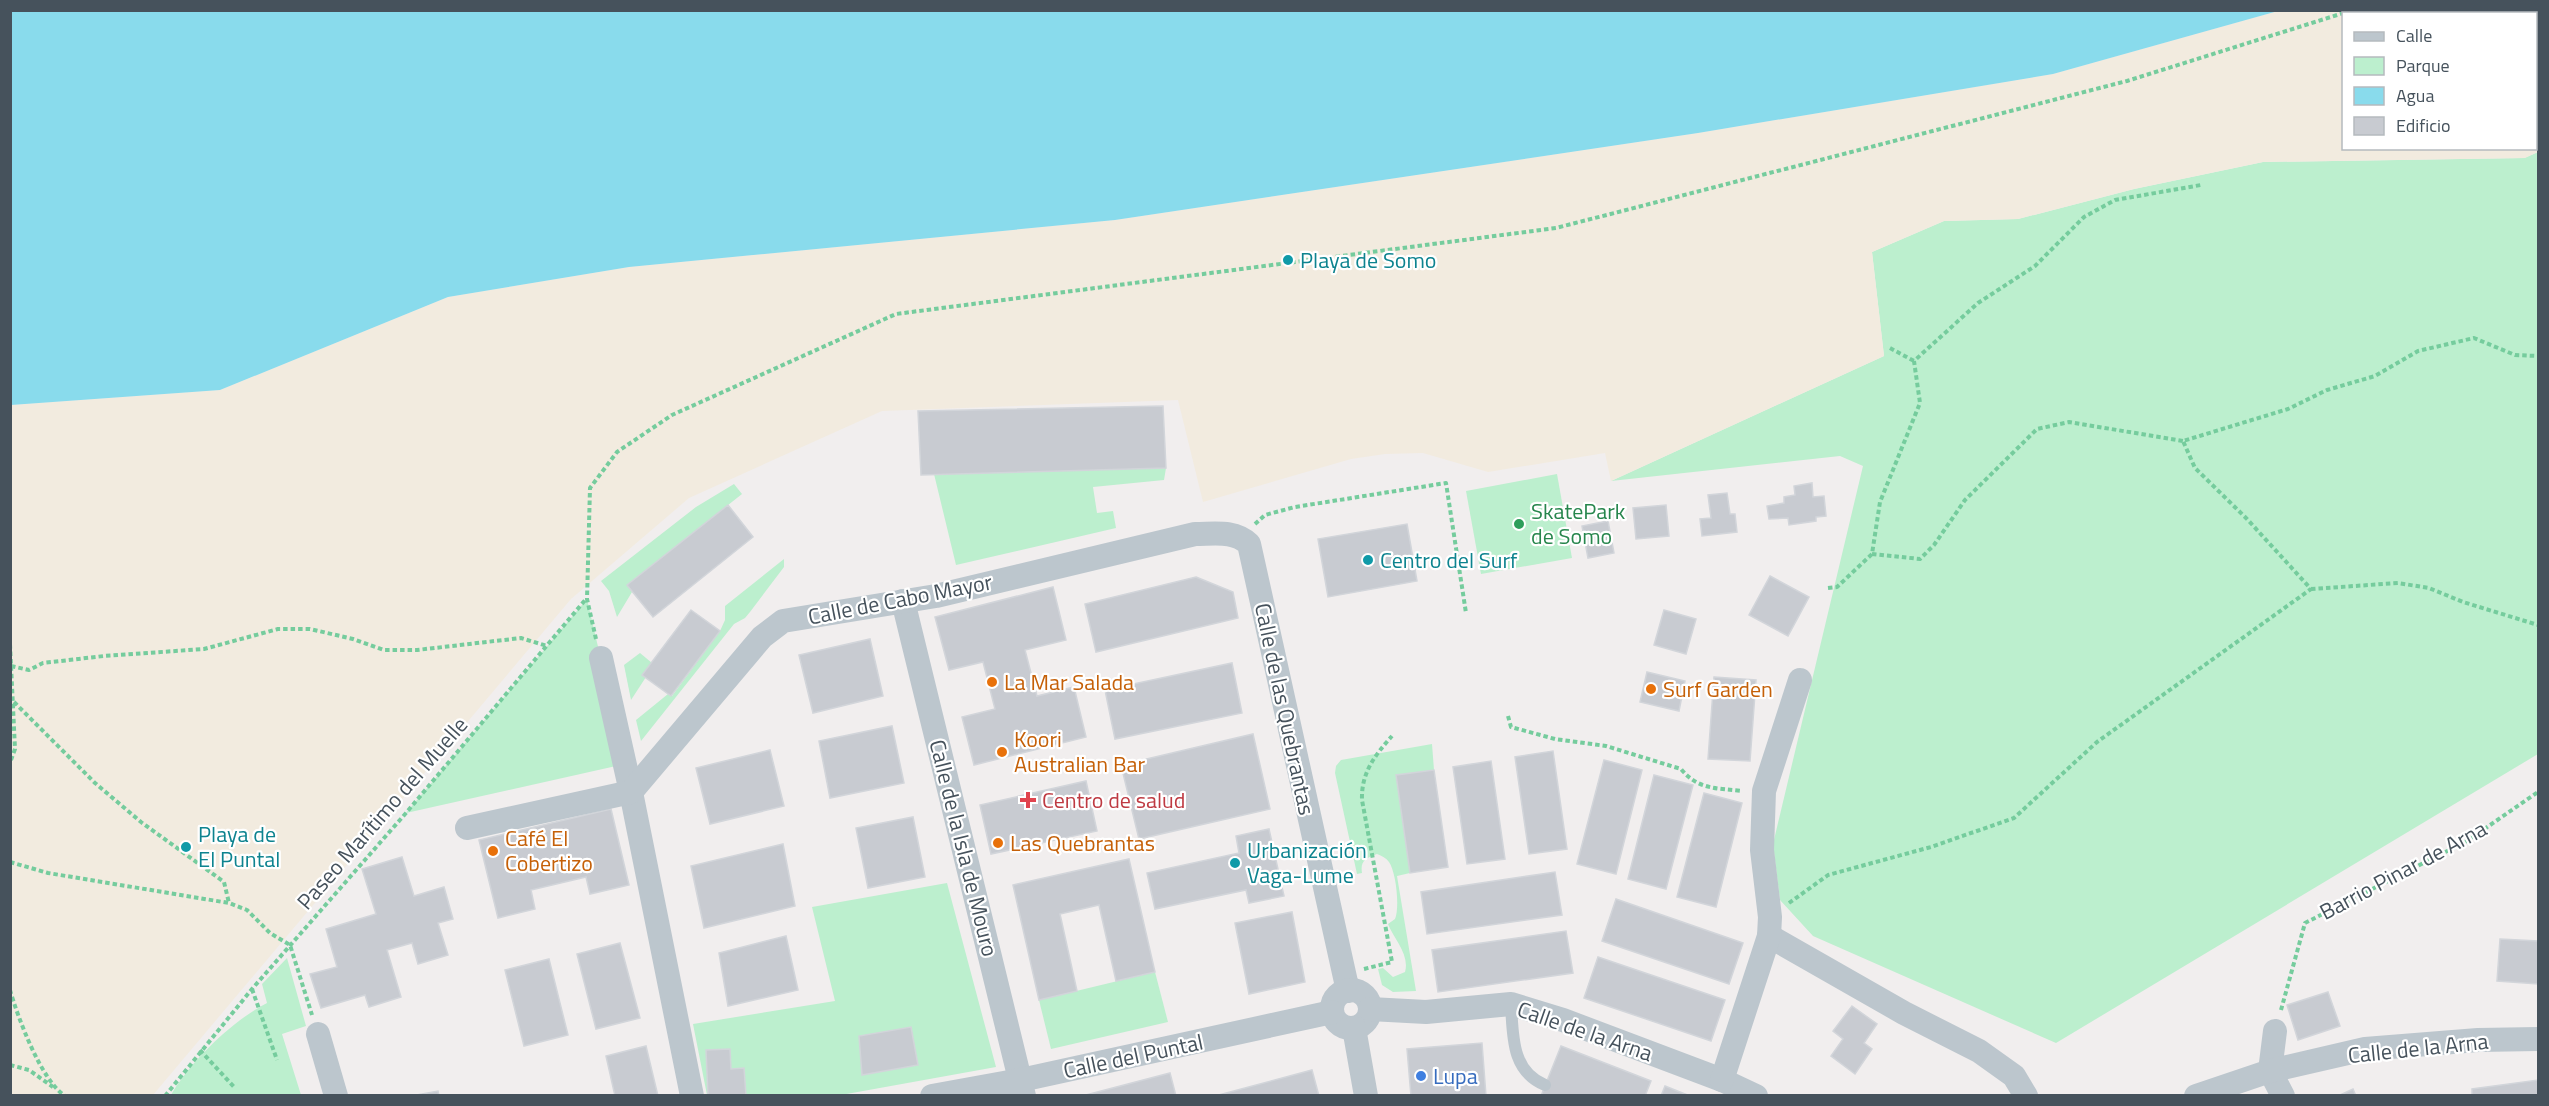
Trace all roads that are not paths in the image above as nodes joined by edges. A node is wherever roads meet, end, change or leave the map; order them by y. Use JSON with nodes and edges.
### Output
{"nodes":[{"id":1,"x":1240,"y":536,"type":"joint"},
{"id":2,"x":903,"y":601,"type":"junction"},
{"id":3,"x":601,"y":658,"type":"road end"},
{"id":4,"x":1800,"y":680,"type":"dead end"},
{"id":5,"x":631,"y":792,"type":"junction"},
{"id":6,"x":467,"y":828,"type":"dead end"},
{"id":7,"x":1769,"y":926,"type":"junction"},
{"id":8,"x":1346,"y":982,"type":"junction"},
{"id":9,"x":1511,"y":1004,"type":"junction"},
{"id":10,"x":1370,"y":1009,"type":"junction"},
{"id":11,"x":1332,"y":1012,"type":"junction"},
{"id":12,"x":1354,"y":1028,"type":"junction"},
{"id":13,"x":2275,"y":1031,"type":"road end"},
{"id":14,"x":318,"y":1034,"type":"road end"},
{"id":15,"x":2538,"y":1039,"type":"edge"},
{"id":16,"x":2270,"y":1071,"type":"junction"},
{"id":17,"x":1722,"y":1080,"type":"junction"},
{"id":18,"x":1545,"y":1085,"type":"dead end"},
{"id":19,"x":1023,"y":1088,"type":"edge"},
{"id":20,"x":336,"y":1095,"type":"edge"},
{"id":21,"x":692,"y":1095,"type":"edge"},
{"id":22,"x":932,"y":1095,"type":"edge"},
{"id":23,"x":1366,"y":1095,"type":"edge"},
{"id":24,"x":1756,"y":1095,"type":"edge"},
{"id":25,"x":2026,"y":1095,"type":"edge"},
{"id":26,"x":2196,"y":1095,"type":"edge"},
{"id":27,"x":2283,"y":1095,"type":"edge"}],
"edges":[{"from":1,"to":2,"type":"street","name":"Calle de Cabo Mayor"},
{"from":1,"to":8,"type":"street","name":"Calle de las Quebrantas"},
{"from":2,"to":5,"type":"street","name":"Calle de Cabo Mayor"},
{"from":2,"to":19,"type":"street","name":"Calle de la Isla de Mouro"},
{"from":3,"to":5,"type":"street"},
{"from":4,"to":7,"type":"street"},
{"from":5,"to":6,"type":"street"},
{"from":5,"to":21,"type":"street"},
{"from":7,"to":17,"type":"street"},
{"from":7,"to":25,"type":"street"},
{"from":8,"to":10,"type":"street"},
{"from":8,"to":11,"type":"street"},
{"from":9,"to":10,"type":"street","name":"Calle de la Arna"},
{"from":9,"to":17,"type":"street","name":"Calle de la Arna"},
{"from":9,"to":18,"type":"lane"},
{"from":10,"to":12,"type":"street"},
{"from":11,"to":12,"type":"street"},
{"from":11,"to":19,"type":"street","name":"Calle del Puntal"},
{"from":12,"to":23,"type":"street"},
{"from":13,"to":16,"type":"street"},
{"from":14,"to":20,"type":"street"},
{"from":15,"to":16,"type":"street","name":"Calle de la Arna"},
{"from":16,"to":26,"type":"street","name":"Calle de la Arna"},
{"from":16,"to":27,"type":"street"},
{"from":17,"to":24,"type":"street","name":"Calle de la Arna"},
{"from":19,"to":22,"type":"street","name":"Calle del Puntal"}]}
